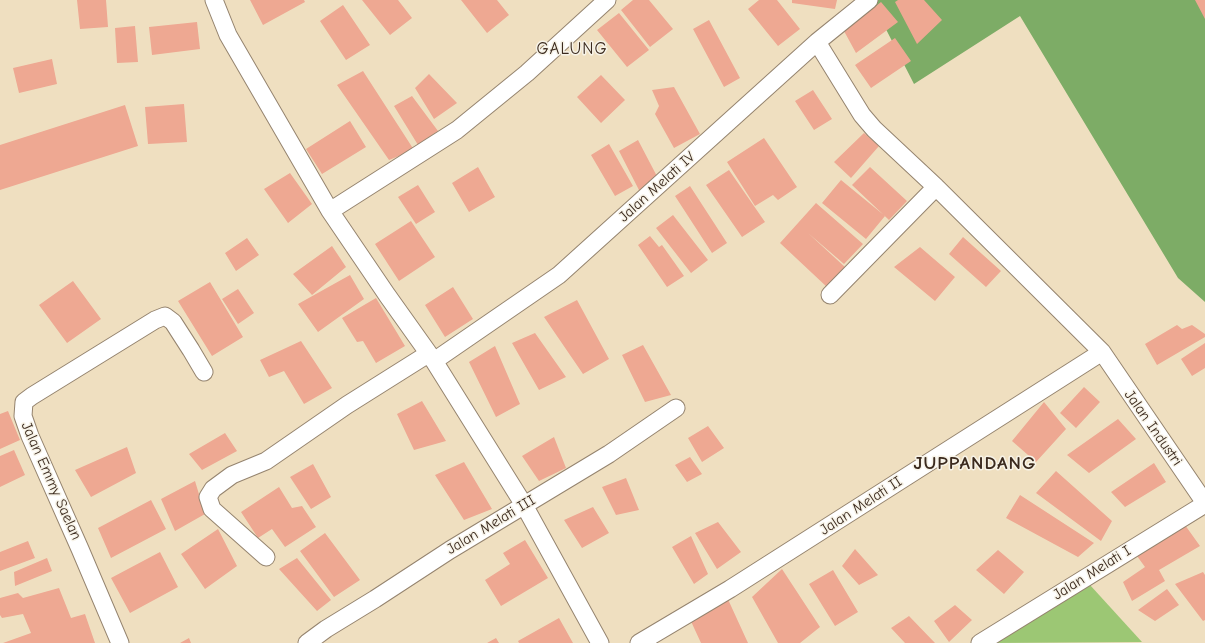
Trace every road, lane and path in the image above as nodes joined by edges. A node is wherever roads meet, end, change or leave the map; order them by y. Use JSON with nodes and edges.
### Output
{"nodes":[{"id":1,"x":214,"y":0,"type":"edge"},
{"id":2,"x":606,"y":0,"type":"edge"},
{"id":3,"x":869,"y":0,"type":"edge"},
{"id":4,"x":817,"y":42,"type":"junction"},
{"id":5,"x":936,"y":187,"type":"junction"},
{"id":6,"x":330,"y":211,"type":"junction"},
{"id":7,"x":830,"y":295,"type":"dead end"},
{"id":8,"x":1102,"y":352,"type":"junction"},
{"id":9,"x":431,"y":357,"type":"junction"},
{"id":10,"x":204,"y":372,"type":"dead end"},
{"id":11,"x":676,"y":408,"type":"dead end"},
{"id":12,"x":1205,"y":504,"type":"edge"},
{"id":13,"x":524,"y":506,"type":"junction"},
{"id":14,"x":266,"y":557,"type":"dead end"},
{"id":15,"x":120,"y":643,"type":"edge"},
{"id":16,"x":307,"y":643,"type":"edge"},
{"id":17,"x":600,"y":643,"type":"edge"},
{"id":18,"x":639,"y":643,"type":"edge"},
{"id":19,"x":980,"y":643,"type":"edge"}],
"edges":[{"from":1,"to":6,"type":"street"},
{"from":2,"to":6,"type":"street"},
{"from":3,"to":4,"type":"street","name":"Jalan Melati IV"},
{"from":4,"to":5,"type":"street","name":"Jalan Industri"},
{"from":4,"to":9,"type":"street","name":"Jalan Melati IV"},
{"from":5,"to":7,"type":"street"},
{"from":5,"to":8,"type":"street","name":"Jalan Industri"},
{"from":6,"to":9,"type":"street"},
{"from":8,"to":12,"type":"street","name":"Jalan Industri"},
{"from":8,"to":18,"type":"street","name":"Jalan Melati II"},
{"from":9,"to":13,"type":"street"},
{"from":9,"to":14,"type":"street","name":"Jalan Melati IV"},
{"from":10,"to":15,"type":"street","name":"Jalan Emmy Saelan"},
{"from":11,"to":13,"type":"street","name":"Jalan Melati III"},
{"from":12,"to":19,"type":"street","name":"Jalan Melati I"},
{"from":13,"to":16,"type":"street","name":"Jalan Melati III"},
{"from":13,"to":17,"type":"street"}]}
